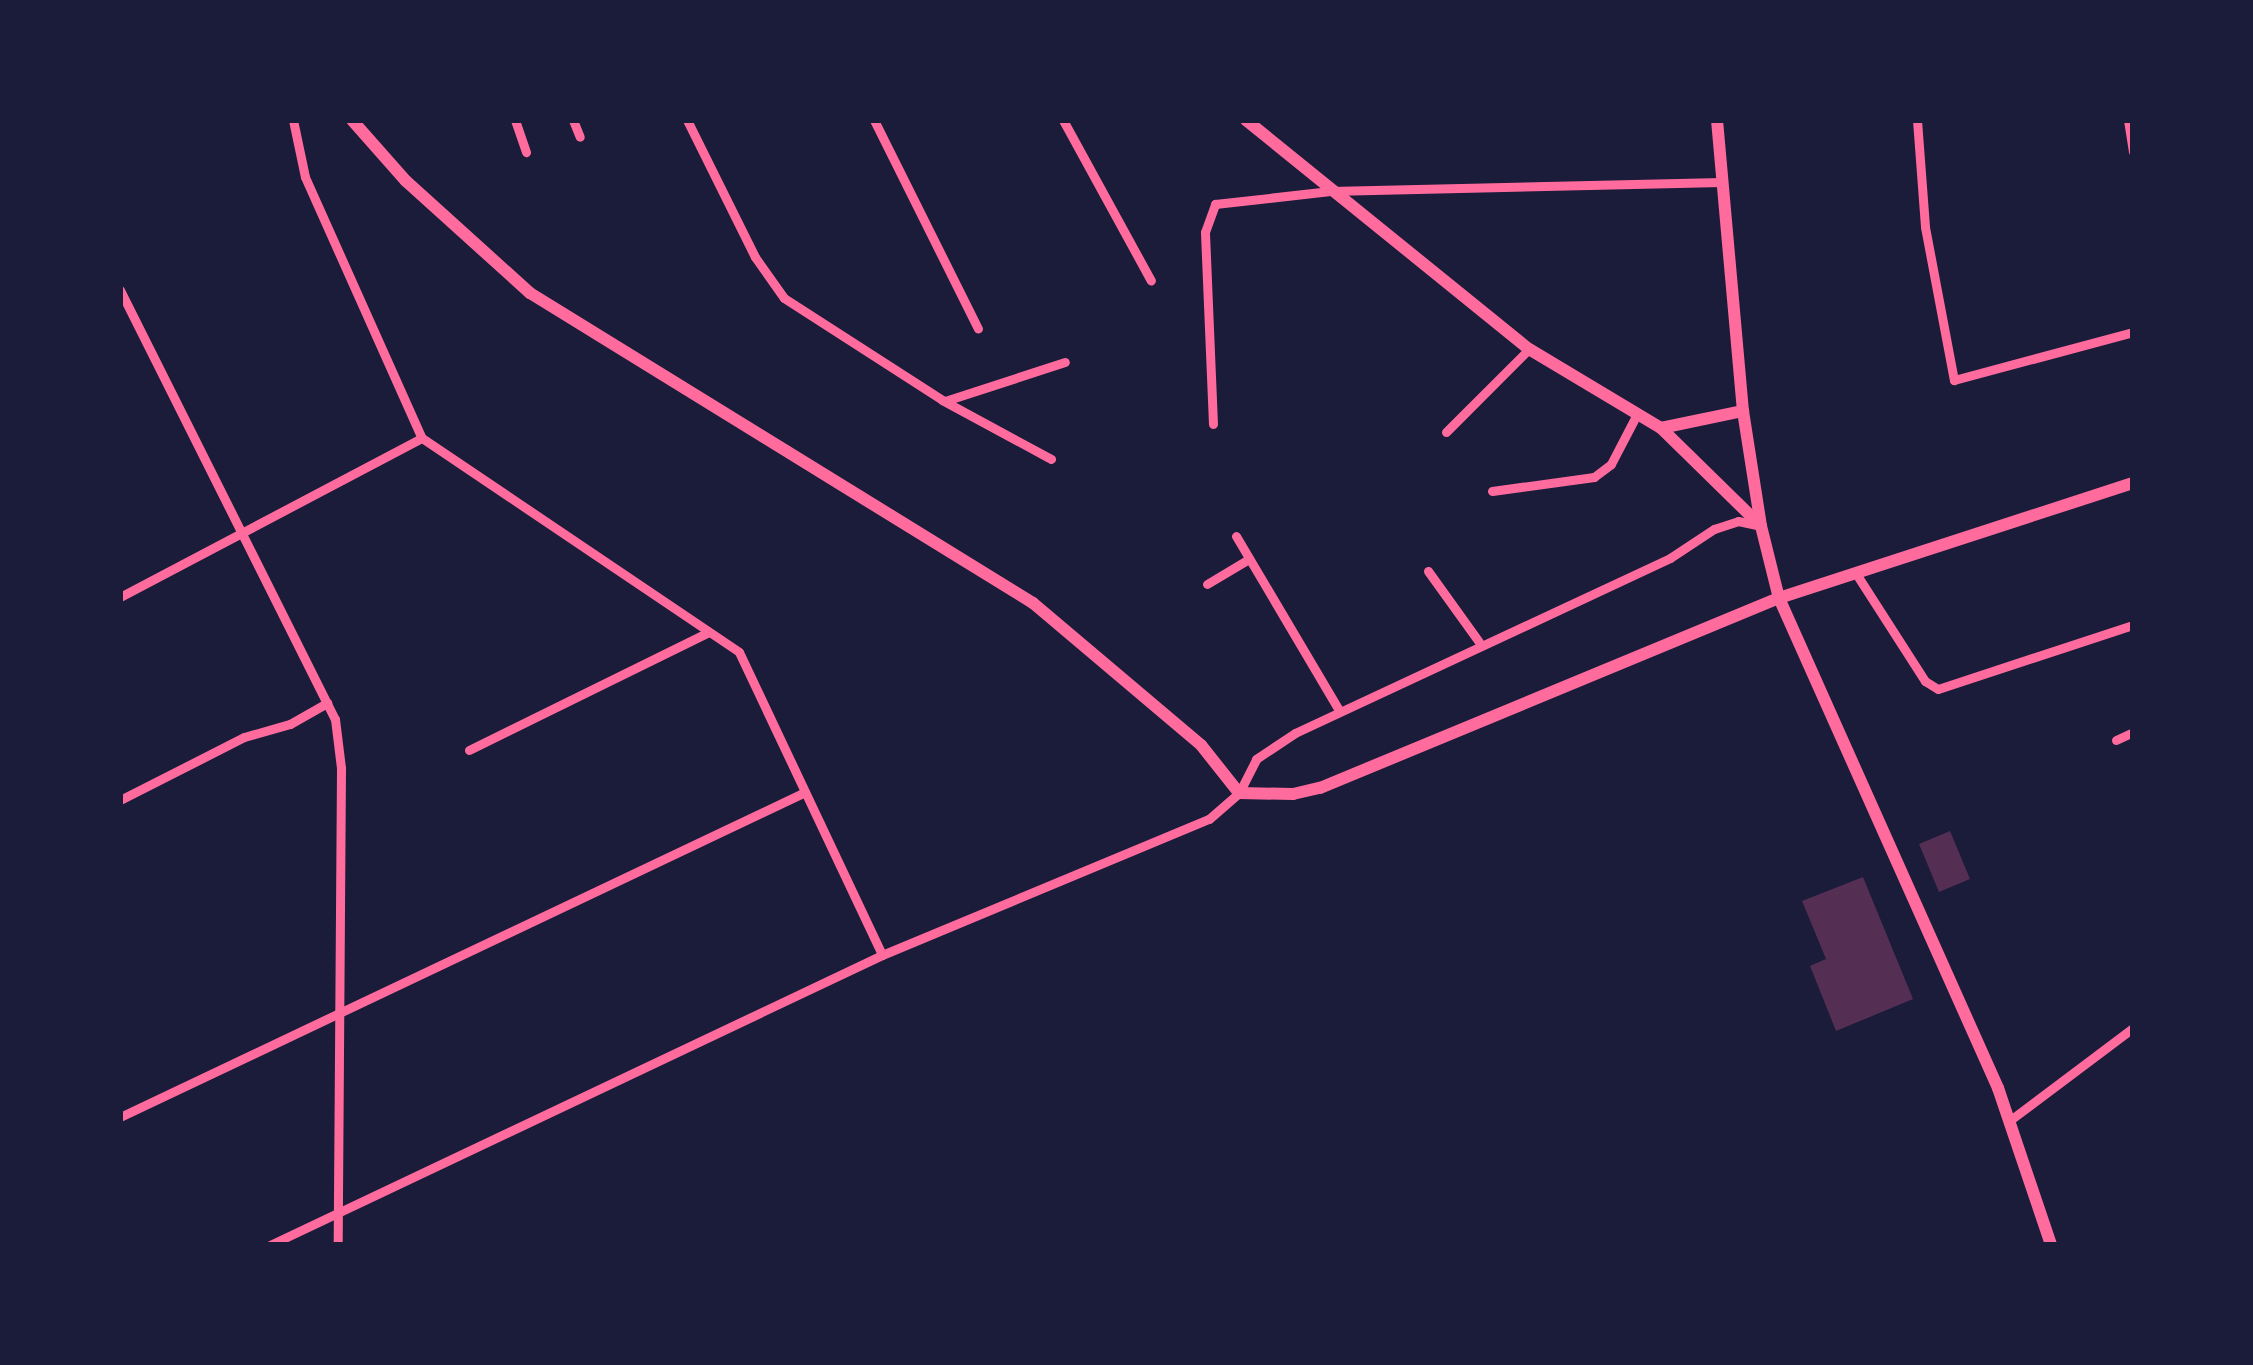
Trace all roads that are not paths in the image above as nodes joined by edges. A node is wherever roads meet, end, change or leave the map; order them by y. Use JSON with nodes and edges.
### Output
{"nodes":[{"id":1,"x":293,"y":120,"type":"edge"},
{"id":2,"x":356,"y":120,"type":"edge"},
{"id":3,"x":515,"y":120,"type":"edge"},
{"id":4,"x":573,"y":120,"type":"edge"},
{"id":5,"x":687,"y":120,"type":"edge"},
{"id":6,"x":874,"y":120,"type":"edge"},
{"id":7,"x":1063,"y":120,"type":"edge"},
{"id":8,"x":1246,"y":120,"type":"edge"},
{"id":9,"x":1718,"y":120,"type":"edge"},
{"id":10,"x":1917,"y":120,"type":"edge"},
{"id":11,"x":2128,"y":120,"type":"edge"},
{"id":12,"x":580,"y":137,"type":"dead end"},
{"id":13,"x":526,"y":152,"type":"dead end"},
{"id":14,"x":2133,"y":152,"type":"edge"},
{"id":15,"x":1722,"y":182,"type":"junction"},
{"id":16,"x":1330,"y":191,"type":"junction"},
{"id":17,"x":1151,"y":281,"type":"dead end"},
{"id":18,"x":120,"y":290,"type":"edge"},
{"id":19,"x":978,"y":329,"type":"dead end"},
{"id":20,"x":2133,"y":332,"type":"edge"},
{"id":21,"x":1529,"y":349,"type":"junction"},
{"id":22,"x":1065,"y":362,"type":"dead end"},
{"id":23,"x":945,"y":401,"type":"junction"},
{"id":24,"x":1743,"y":411,"type":"junction"},
{"id":25,"x":1636,"y":416,"type":"junction"},
{"id":26,"x":1213,"y":424,"type":"dead end"},
{"id":27,"x":1661,"y":428,"type":"junction"},
{"id":28,"x":1446,"y":432,"type":"dead end"},
{"id":29,"x":422,"y":438,"type":"junction"},
{"id":30,"x":1052,"y":459,"type":"dead end"},
{"id":31,"x":2133,"y":483,"type":"edge"},
{"id":32,"x":1492,"y":490,"type":"dead end"},
{"id":33,"x":1761,"y":526,"type":"junction"},
{"id":34,"x":239,"y":536,"type":"junction"},
{"id":35,"x":1236,"y":536,"type":"dead end"},
{"id":36,"x":1249,"y":559,"type":"junction"},
{"id":37,"x":1428,"y":571,"type":"dead end"},
{"id":38,"x":1855,"y":572,"type":"junction"},
{"id":39,"x":1207,"y":584,"type":"dead end"},
{"id":40,"x":120,"y":597,"type":"edge"},
{"id":41,"x":1779,"y":598,"type":"junction"},
{"id":42,"x":2133,"y":625,"type":"edge"},
{"id":43,"x":710,"y":632,"type":"junction"},
{"id":44,"x":1479,"y":642,"type":"junction"},
{"id":45,"x":327,"y":703,"type":"junction"},
{"id":46,"x":1339,"y":710,"type":"junction"},
{"id":47,"x":2133,"y":732,"type":"edge"},
{"id":48,"x":2116,"y":740,"type":"dead end"},
{"id":49,"x":469,"y":750,"type":"dead end"},
{"id":50,"x":805,"y":792,"type":"junction"},
{"id":51,"x":1239,"y":793,"type":"junction"},
{"id":52,"x":120,"y":800,"type":"edge"},
{"id":53,"x":882,"y":955,"type":"junction"},
{"id":54,"x":340,"y":1015,"type":"junction"},
{"id":55,"x":2133,"y":1028,"type":"edge"},
{"id":56,"x":120,"y":1117,"type":"edge"},
{"id":57,"x":2009,"y":1120,"type":"junction"},
{"id":58,"x":334,"y":1214,"type":"junction"},
{"id":59,"x":270,"y":1245,"type":"edge"},
{"id":60,"x":338,"y":1245,"type":"edge"},
{"id":61,"x":2051,"y":1245,"type":"edge"}],
"edges":[{"from":1,"to":29,"type":"street"},
{"from":2,"to":51,"type":"street"},
{"from":3,"to":13,"type":"street"},
{"from":4,"to":12,"type":"street"},
{"from":5,"to":23,"type":"street"},
{"from":6,"to":19,"type":"street"},
{"from":7,"to":17,"type":"street"},
{"from":8,"to":16,"type":"street"},
{"from":9,"to":15,"type":"street"},
{"from":10,"to":20,"type":"street"},
{"from":11,"to":14,"type":"street"},
{"from":15,"to":16,"type":"street"},
{"from":15,"to":24,"type":"street"},
{"from":16,"to":21,"type":"street"},
{"from":16,"to":26,"type":"street"},
{"from":18,"to":34,"type":"street"},
{"from":21,"to":25,"type":"street"},
{"from":21,"to":28,"type":"street"},
{"from":22,"to":23,"type":"street"},
{"from":23,"to":30,"type":"street"},
{"from":24,"to":27,"type":"street"},
{"from":24,"to":33,"type":"street"},
{"from":25,"to":27,"type":"street"},
{"from":25,"to":32,"type":"street"},
{"from":27,"to":33,"type":"street"},
{"from":29,"to":34,"type":"street"},
{"from":29,"to":43,"type":"street"},
{"from":31,"to":38,"type":"street"},
{"from":33,"to":41,"type":"street"},
{"from":33,"to":44,"type":"street"},
{"from":34,"to":40,"type":"street"},
{"from":34,"to":45,"type":"street"},
{"from":35,"to":36,"type":"street"},
{"from":36,"to":39,"type":"street"},
{"from":36,"to":46,"type":"street"},
{"from":37,"to":44,"type":"street"},
{"from":38,"to":41,"type":"street"},
{"from":38,"to":42,"type":"street"},
{"from":41,"to":51,"type":"street"},
{"from":41,"to":57,"type":"street"},
{"from":43,"to":49,"type":"street"},
{"from":43,"to":50,"type":"street"},
{"from":44,"to":46,"type":"street"},
{"from":45,"to":52,"type":"street"},
{"from":45,"to":54,"type":"street"},
{"from":46,"to":51,"type":"street"},
{"from":47,"to":48,"type":"street"},
{"from":50,"to":53,"type":"street"},
{"from":50,"to":54,"type":"street"},
{"from":51,"to":53,"type":"street"},
{"from":53,"to":58,"type":"street"},
{"from":54,"to":56,"type":"street"},
{"from":54,"to":58,"type":"street"},
{"from":55,"to":57,"type":"street"},
{"from":57,"to":61,"type":"street"},
{"from":58,"to":59,"type":"street"},
{"from":58,"to":60,"type":"street"}]}
